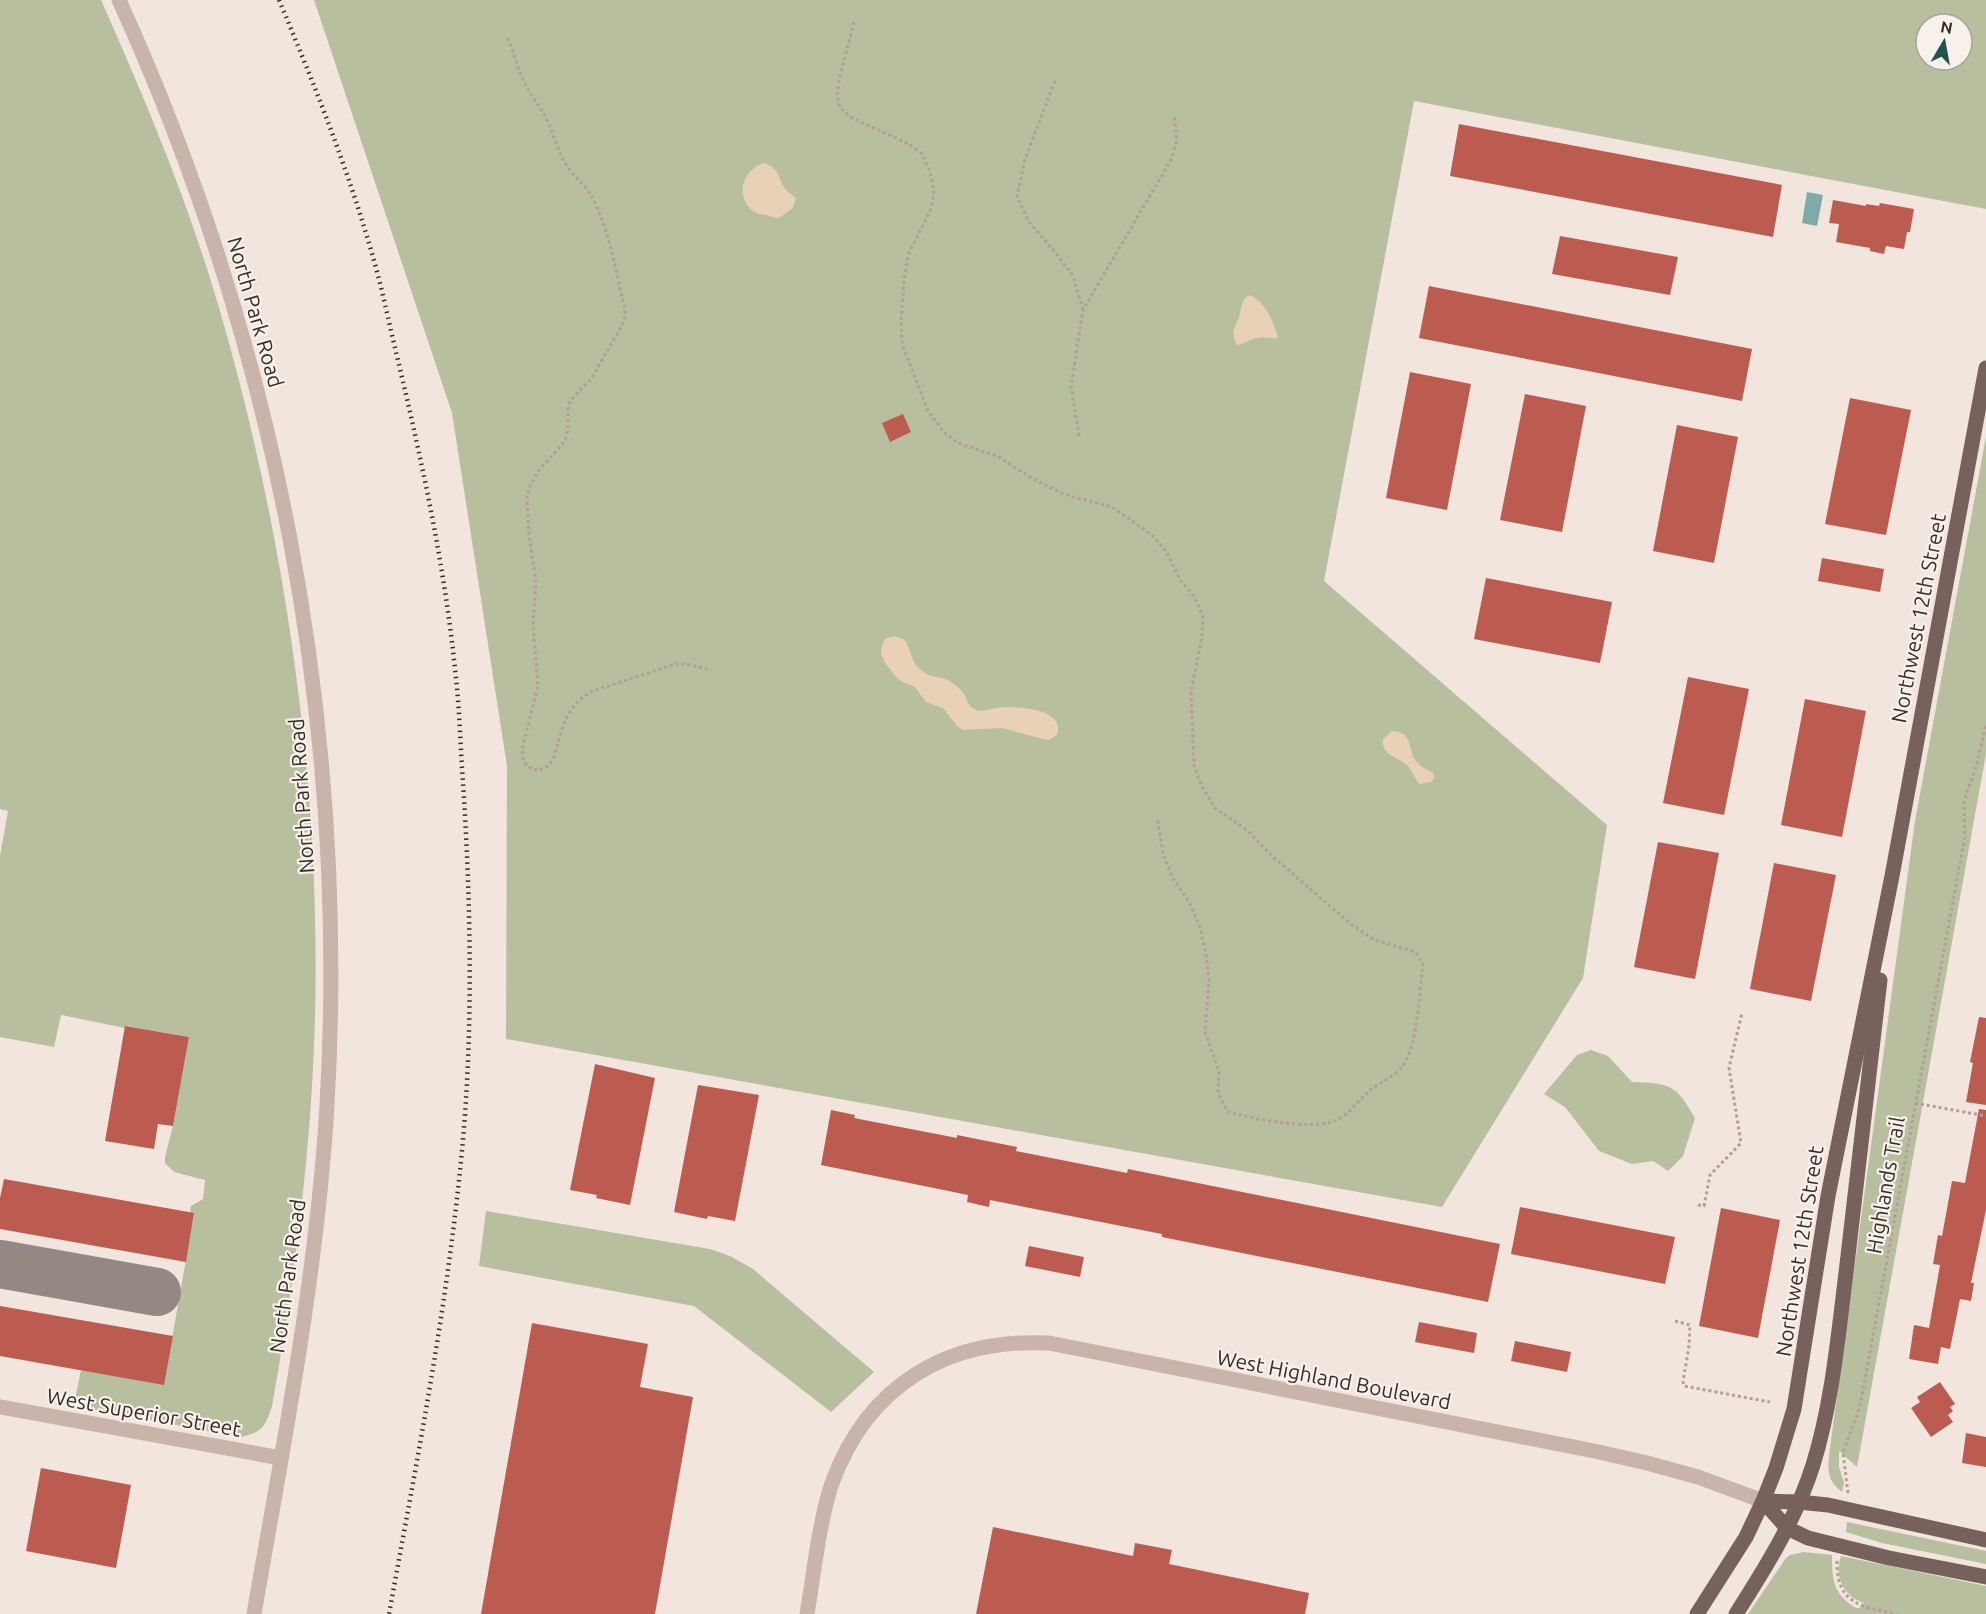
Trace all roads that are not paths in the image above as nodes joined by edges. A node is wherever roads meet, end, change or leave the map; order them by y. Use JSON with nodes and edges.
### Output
{"nodes":[{"id":1,"x":119,"y":0,"type":"edge"},
{"id":2,"x":1986,"y":368,"type":"edge"},
{"id":3,"x":1892,"y":876,"type":"junction"},
{"id":4,"x":0,"y":1407,"type":"edge"},
{"id":5,"x":281,"y":1458,"type":"junction"},
{"id":6,"x":1763,"y":1501,"type":"junction"},
{"id":7,"x":1799,"y":1502,"type":"junction"},
{"id":8,"x":1787,"y":1528,"type":"junction"},
{"id":9,"x":1986,"y":1540,"type":"edge"},
{"id":10,"x":1986,"y":1577,"type":"edge"},
{"id":11,"x":254,"y":1614,"type":"edge"},
{"id":12,"x":807,"y":1614,"type":"edge"},
{"id":13,"x":1697,"y":1614,"type":"edge"},
{"id":14,"x":1736,"y":1614,"type":"edge"}],
"edges":[{"from":1,"to":5,"type":"street","name":"North Park Road"},
{"from":2,"to":3,"type":"main road","name":"Northwest 12th Street"},
{"from":3,"to":6,"type":"main road","name":"Northwest 12th Street"},
{"from":3,"to":7,"type":"main road","name":"Northwest 12th Street"},
{"from":4,"to":5,"type":"street","name":"West Superior Street"},
{"from":5,"to":11,"type":"street","name":"North Park Road"},
{"from":6,"to":7,"type":"main road","name":"West Highland Boulevard"},
{"from":6,"to":8,"type":"main road","name":"West Highland Boulevard"},
{"from":6,"to":12,"type":"street","name":"West Highland Boulevard"},
{"from":6,"to":13,"type":"main road","name":"Northwest 12th Street"},
{"from":7,"to":8,"type":"main road","name":"Northwest 12th Street"},
{"from":7,"to":9,"type":"main road","name":"West Highland Boulevard"},
{"from":8,"to":10,"type":"main road","name":"West Highland Boulevard"},
{"from":8,"to":14,"type":"main road","name":"Northwest 12th Street"}]}
